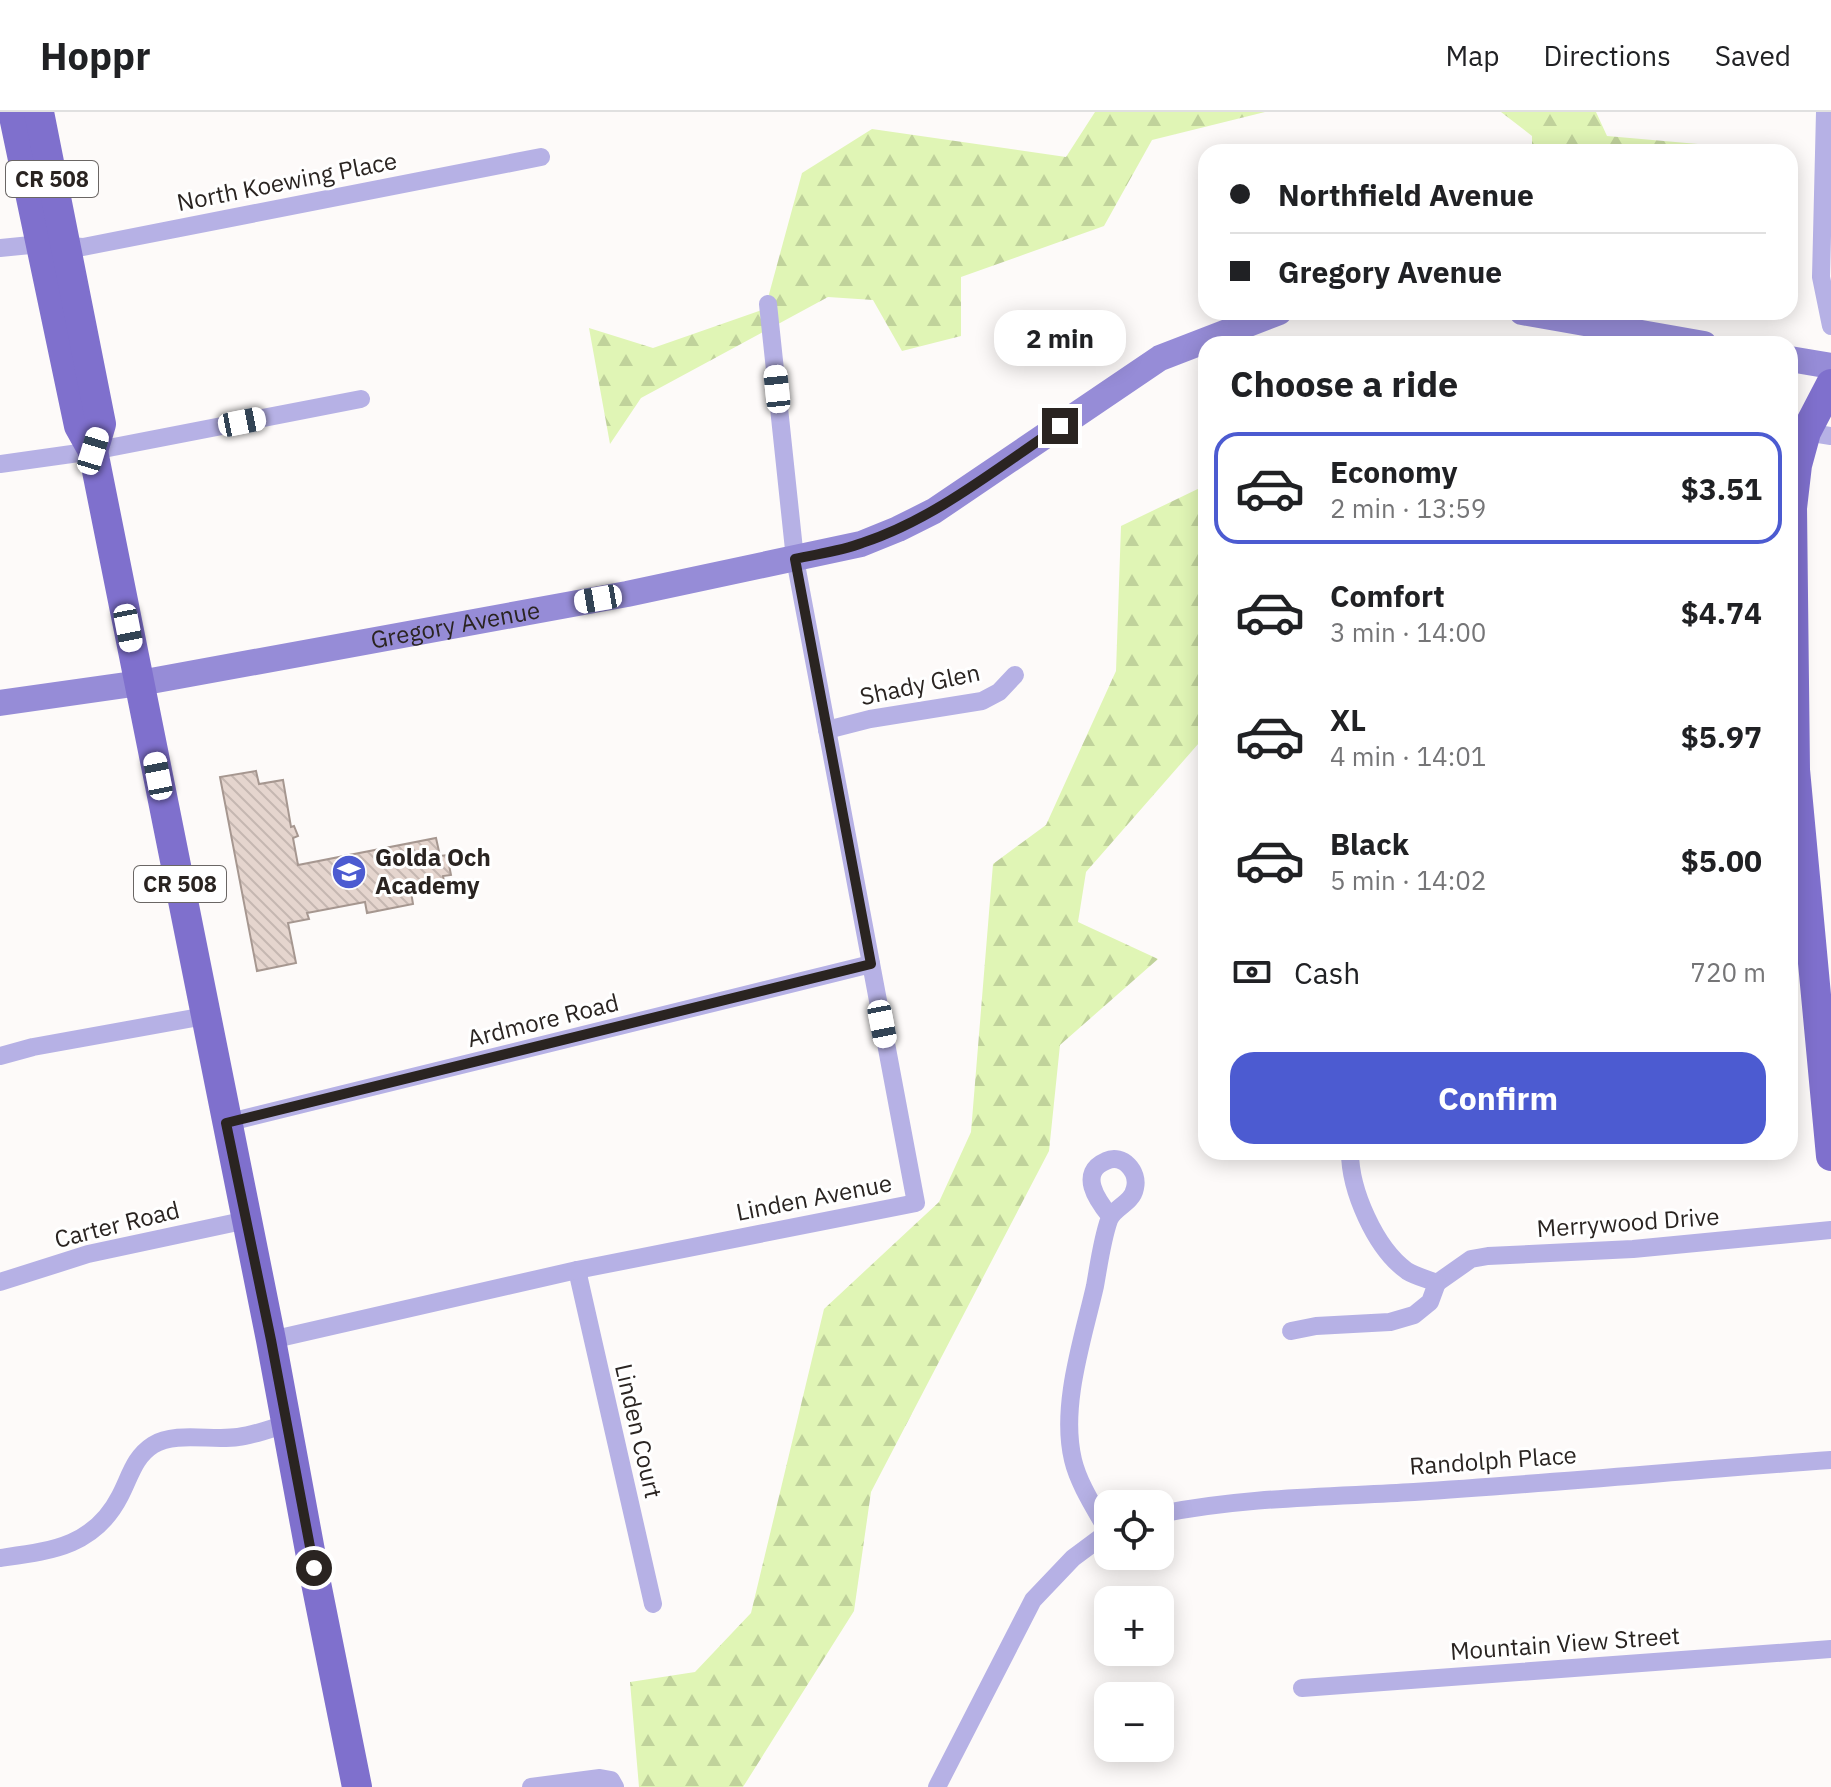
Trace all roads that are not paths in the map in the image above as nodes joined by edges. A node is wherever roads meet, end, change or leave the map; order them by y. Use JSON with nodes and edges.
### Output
{"nodes":[{"id":1,"x":13,"y":112,"type":"edge"},
{"id":2,"x":39,"y":112,"type":"edge"},
{"id":3,"x":1825,"y":112,"type":"edge"},
{"id":4,"x":541,"y":157,"type":"dead end"},
{"id":5,"x":53,"y":245,"type":"junction"},
{"id":6,"x":0,"y":248,"type":"edge"},
{"id":7,"x":768,"y":304,"type":"dead end"},
{"id":8,"x":1258,"y":320,"type":"edge"},
{"id":9,"x":1568,"y":320,"type":"edge"},
{"id":10,"x":1831,"y":326,"type":"edge"},
{"id":11,"x":1217,"y":336,"type":"edge"},
{"id":12,"x":1658,"y":336,"type":"edge"},
{"id":13,"x":1198,"y":343,"type":"edge"},
{"id":14,"x":1798,"y":360,"type":"edge"},
{"id":15,"x":1831,"y":366,"type":"edge"},
{"id":16,"x":1831,"y":384,"type":"edge"},
{"id":17,"x":361,"y":399,"type":"dead end"},
{"id":18,"x":1818,"y":434,"type":"edge"},
{"id":19,"x":93,"y":451,"type":"junction"},
{"id":20,"x":0,"y":464,"type":"edge"},
{"id":21,"x":1798,"y":464,"type":"edge"},
{"id":22,"x":795,"y":559,"type":"junction"},
{"id":23,"x":1015,"y":675,"type":"dead end"},
{"id":24,"x":140,"y":683,"type":"junction"},
{"id":25,"x":0,"y":703,"type":"edge"},
{"id":26,"x":827,"y":730,"type":"junction"},
{"id":27,"x":1798,"y":873,"type":"edge"},
{"id":28,"x":1800,"y":941,"type":"edge"},
{"id":29,"x":871,"y":964,"type":"junction"},
{"id":30,"x":205,"y":1016,"type":"junction"},
{"id":31,"x":0,"y":1056,"type":"edge"},
{"id":32,"x":226,"y":1123,"type":"junction"},
{"id":33,"x":1831,"y":1156,"type":"edge"},
{"id":34,"x":1350,"y":1160,"type":"edge"},
{"id":35,"x":1110,"y":1216,"type":"dead end"},
{"id":36,"x":247,"y":1220,"type":"junction"},
{"id":37,"x":1831,"y":1230,"type":"edge"},
{"id":38,"x":577,"y":1270,"type":"junction"},
{"id":39,"x":0,"y":1282,"type":"edge"},
{"id":40,"x":1437,"y":1283,"type":"junction"},
{"id":41,"x":1291,"y":1331,"type":"dead end"},
{"id":42,"x":271,"y":1340,"type":"junction"},
{"id":43,"x":286,"y":1424,"type":"junction"},
{"id":44,"x":1831,"y":1460,"type":"edge"},
{"id":45,"x":1094,"y":1505,"type":"edge"},
{"id":46,"x":1174,"y":1511,"type":"edge"},
{"id":47,"x":1094,"y":1542,"type":"edge"},
{"id":48,"x":0,"y":1558,"type":"edge"},
{"id":49,"x":653,"y":1604,"type":"dead end"},
{"id":50,"x":1831,"y":1649,"type":"edge"},
{"id":51,"x":1302,"y":1688,"type":"dead end"},
{"id":52,"x":357,"y":1787,"type":"edge"},
{"id":53,"x":531,"y":1787,"type":"edge"},
{"id":54,"x":615,"y":1787,"type":"edge"},
{"id":55,"x":937,"y":1787,"type":"edge"}],
"edges":[{"from":1,"to":5,"type":"main road","number":"CR 508"},
{"from":2,"to":5,"type":"main road","number":"CR 508"},
{"from":3,"to":10,"type":"street"},
{"from":4,"to":5,"type":"street","name":"North Koewing Place"},
{"from":5,"to":6,"type":"street","name":"North Koewing Place"},
{"from":5,"to":19,"type":"main road","number":"CR 508"},
{"from":7,"to":22,"type":"street","name":"Linden Avenue"},
{"from":8,"to":11,"type":"main road","name":"Gregory Avenue"},
{"from":9,"to":12,"type":"main road"},
{"from":13,"to":22,"type":"main road","name":"Gregory Avenue"},
{"from":14,"to":15,"type":"main road"},
{"from":16,"to":18,"type":"main road"},
{"from":17,"to":19,"type":"street"},
{"from":18,"to":21,"type":"main road"},
{"from":19,"to":20,"type":"street"},
{"from":19,"to":24,"type":"main road","number":"CR 508"},
{"from":22,"to":24,"type":"main road","name":"Gregory Avenue"},
{"from":22,"to":26,"type":"street","name":"Linden Avenue"},
{"from":23,"to":26,"type":"street","name":"Shady Glen"},
{"from":24,"to":25,"type":"main road","name":"Gregory Avenue"},
{"from":24,"to":30,"type":"main road","number":"CR 508"},
{"from":26,"to":29,"type":"street","name":"Linden Avenue"},
{"from":27,"to":28,"type":"main road"},
{"from":28,"to":33,"type":"main road"},
{"from":29,"to":32,"type":"street","name":"Ardmore Road"},
{"from":29,"to":38,"type":"street","name":"Linden Avenue"},
{"from":30,"to":31,"type":"street"},
{"from":30,"to":32,"type":"main road","number":"CR 508"},
{"from":32,"to":36,"type":"main road","number":"CR 508"},
{"from":34,"to":40,"type":"street"},
{"from":35,"to":45,"type":"street"},
{"from":36,"to":39,"type":"street","name":"Carter Road"},
{"from":36,"to":42,"type":"main road","number":"CR 508"},
{"from":37,"to":40,"type":"street","name":"Merrywood Drive"},
{"from":38,"to":42,"type":"street","name":"Linden Avenue"},
{"from":38,"to":49,"type":"street","name":"Linden Court"},
{"from":40,"to":41,"type":"street","name":"Merrywood Drive"},
{"from":42,"to":43,"type":"main road","number":"CR 508"},
{"from":43,"to":48,"type":"street"},
{"from":43,"to":52,"type":"main road","number":"CR 508"},
{"from":44,"to":46,"type":"street","name":"Randolph Place"},
{"from":47,"to":55,"type":"street"},
{"from":50,"to":51,"type":"street","name":"Mountain View Street"},
{"from":53,"to":54,"type":"street"}]}
